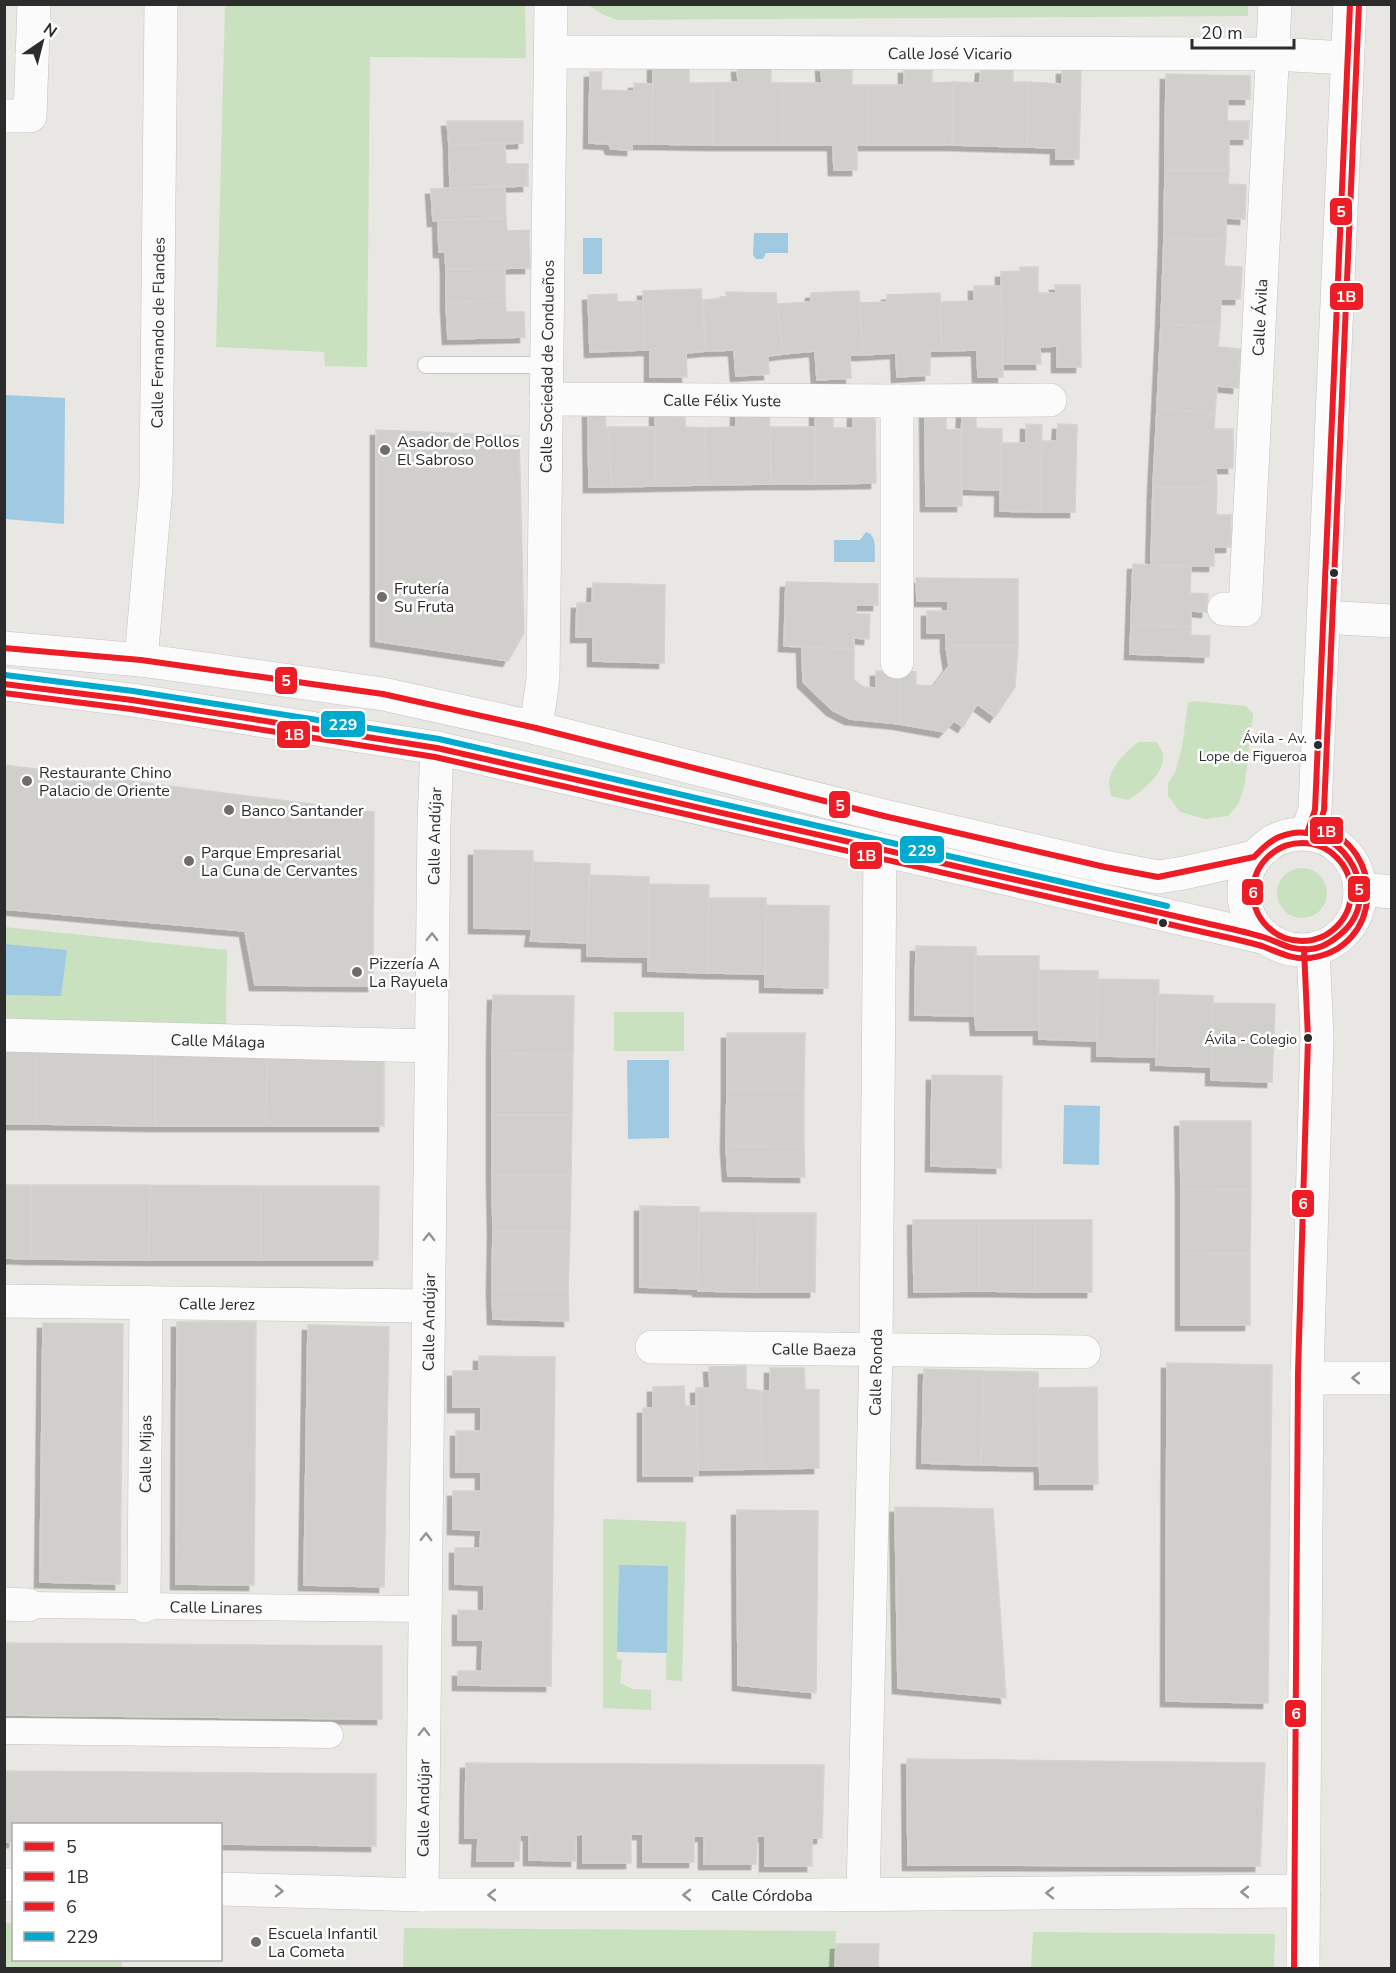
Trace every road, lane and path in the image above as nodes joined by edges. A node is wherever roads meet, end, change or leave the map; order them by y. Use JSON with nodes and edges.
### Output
{"nodes":[{"id":1,"x":34,"y":4,"type":"edge"},
{"id":2,"x":161,"y":4,"type":"edge"},
{"id":3,"x":551,"y":4,"type":"edge"},
{"id":4,"x":1275,"y":4,"type":"edge"},
{"id":5,"x":1350,"y":4,"type":"edge"},
{"id":6,"x":551,"y":52,"type":"junction"},
{"id":7,"x":1274,"y":54,"type":"junction"},
{"id":8,"x":1347,"y":58,"type":"junction"},
{"id":9,"x":4,"y":116,"type":"edge"},
{"id":10,"x":426,"y":365,"type":"dead end"},
{"id":11,"x":546,"y":365,"type":"junction"},
{"id":12,"x":546,"y":399,"type":"junction"},
{"id":13,"x":1050,"y":400,"type":"dead end"},
{"id":14,"x":897,"y":401,"type":"junction"},
{"id":15,"x":1224,"y":609,"type":"dead end"},
{"id":16,"x":1323,"y":617,"type":"junction"},
{"id":17,"x":1392,"y":621,"type":"edge"},
{"id":18,"x":4,"y":648,"type":"edge"},
{"id":19,"x":141,"y":660,"type":"junction"},
{"id":20,"x":897,"y":662,"type":"dead end"},
{"id":21,"x":4,"y":684,"type":"edge"},
{"id":22,"x":536,"y":728,"type":"junction"},
{"id":23,"x":437,"y":748,"type":"junction"},
{"id":24,"x":1307,"y":833,"type":"junction"},
{"id":25,"x":880,"y":850,"type":"junction"},
{"id":26,"x":1254,"y":857,"type":"junction"},
{"id":27,"x":1376,"y":891,"type":"edge"},
{"id":28,"x":1266,"y":938,"type":"junction"},
{"id":29,"x":1313,"y":949,"type":"junction"},
{"id":30,"x":4,"y":1035,"type":"edge"},
{"id":31,"x":431,"y":1046,"type":"junction"},
{"id":32,"x":4,"y":1301,"type":"edge"},
{"id":33,"x":146,"y":1302,"type":"junction"},
{"id":34,"x":428,"y":1306,"type":"junction"},
{"id":35,"x":652,"y":1347,"type":"dead end"},
{"id":36,"x":876,"y":1350,"type":"junction"},
{"id":37,"x":1084,"y":1352,"type":"dead end"},
{"id":38,"x":1392,"y":1378,"type":"edge"},
{"id":39,"x":1311,"y":1379,"type":"junction"},
{"id":40,"x":16,"y":1604,"type":"edge"},
{"id":41,"x":144,"y":1606,"type":"junction"},
{"id":42,"x":425,"y":1609,"type":"junction"},
{"id":43,"x":4,"y":1731,"type":"edge"},
{"id":44,"x":330,"y":1735,"type":"dead end"},
{"id":45,"x":222,"y":1889,"type":"edge"},
{"id":46,"x":1304,"y":1891,"type":"junction"},
{"id":47,"x":862,"y":1894,"type":"junction"},
{"id":48,"x":422,"y":1895,"type":"junction"},
{"id":49,"x":1303,"y":1968,"type":"edge"}],
"edges":[{"from":1,"to":9,"type":"street"},
{"from":2,"to":19,"type":"street","name":"Calle Fernando de Flandes"},
{"from":3,"to":6,"type":"street","name":"Calle Sociedad de Condueños"},
{"from":4,"to":7,"type":"street","name":"Calle Ávila"},
{"from":5,"to":8,"type":"street"},
{"from":6,"to":7,"type":"street","name":"Calle José Vicario"},
{"from":6,"to":11,"type":"street","name":"Calle Sociedad de Condueños"},
{"from":7,"to":8,"type":"street","name":"Calle José Vicario"},
{"from":7,"to":15,"type":"street","name":"Calle Ávila"},
{"from":8,"to":16,"type":"street"},
{"from":10,"to":11,"type":"lane"},
{"from":11,"to":12,"type":"street","name":"Calle Sociedad de Condueños"},
{"from":12,"to":14,"type":"street","name":"Calle Félix Yuste"},
{"from":12,"to":22,"type":"street","name":"Calle Sociedad de Condueños"},
{"from":13,"to":14,"type":"street","name":"Calle Félix Yuste"},
{"from":14,"to":20,"type":"street"},
{"from":16,"to":17,"type":"street"},
{"from":16,"to":24,"type":"street"},
{"from":18,"to":19,"type":"street"},
{"from":19,"to":22,"type":"street"},
{"from":21,"to":23,"type":"street"},
{"from":22,"to":26,"type":"street"},
{"from":23,"to":25,"type":"street"},
{"from":31,"to":23,"type":"street","name":"Calle Andújar","one_way":true},
{"from":24,"to":26,"type":"street"},
{"from":24,"to":27,"type":"street"},
{"from":25,"to":28,"type":"street"},
{"from":25,"to":36,"type":"street","name":"Calle Ronda"},
{"from":26,"to":28,"type":"street"},
{"from":27,"to":29,"type":"street"},
{"from":28,"to":29,"type":"street"},
{"from":29,"to":39,"type":"street"},
{"from":30,"to":31,"type":"street","name":"Calle Málaga"},
{"from":34,"to":31,"type":"street","name":"Calle Andújar","one_way":true},
{"from":32,"to":33,"type":"street","name":"Calle Jerez"},
{"from":33,"to":34,"type":"street","name":"Calle Jerez"},
{"from":33,"to":41,"type":"street","name":"Calle Mijas"},
{"from":42,"to":34,"type":"street","name":"Calle Andújar","one_way":true},
{"from":35,"to":36,"type":"street","name":"Calle Baeza"},
{"from":36,"to":37,"type":"street","name":"Calle Baeza"},
{"from":36,"to":47,"type":"street","name":"Calle Ronda"},
{"from":38,"to":39,"type":"street","one_way":true},
{"from":39,"to":46,"type":"street"},
{"from":40,"to":41,"type":"street","name":"Calle Linares"},
{"from":41,"to":42,"type":"street","name":"Calle Linares"},
{"from":48,"to":42,"type":"street","name":"Calle Andújar","one_way":true},
{"from":43,"to":44,"type":"street"},
{"from":45,"to":48,"type":"street","name":"Calle Córdoba","one_way":true},
{"from":46,"to":47,"type":"street","name":"Calle Córdoba","one_way":true},
{"from":46,"to":49,"type":"street"},
{"from":47,"to":48,"type":"street","name":"Calle Córdoba","one_way":true}]}
